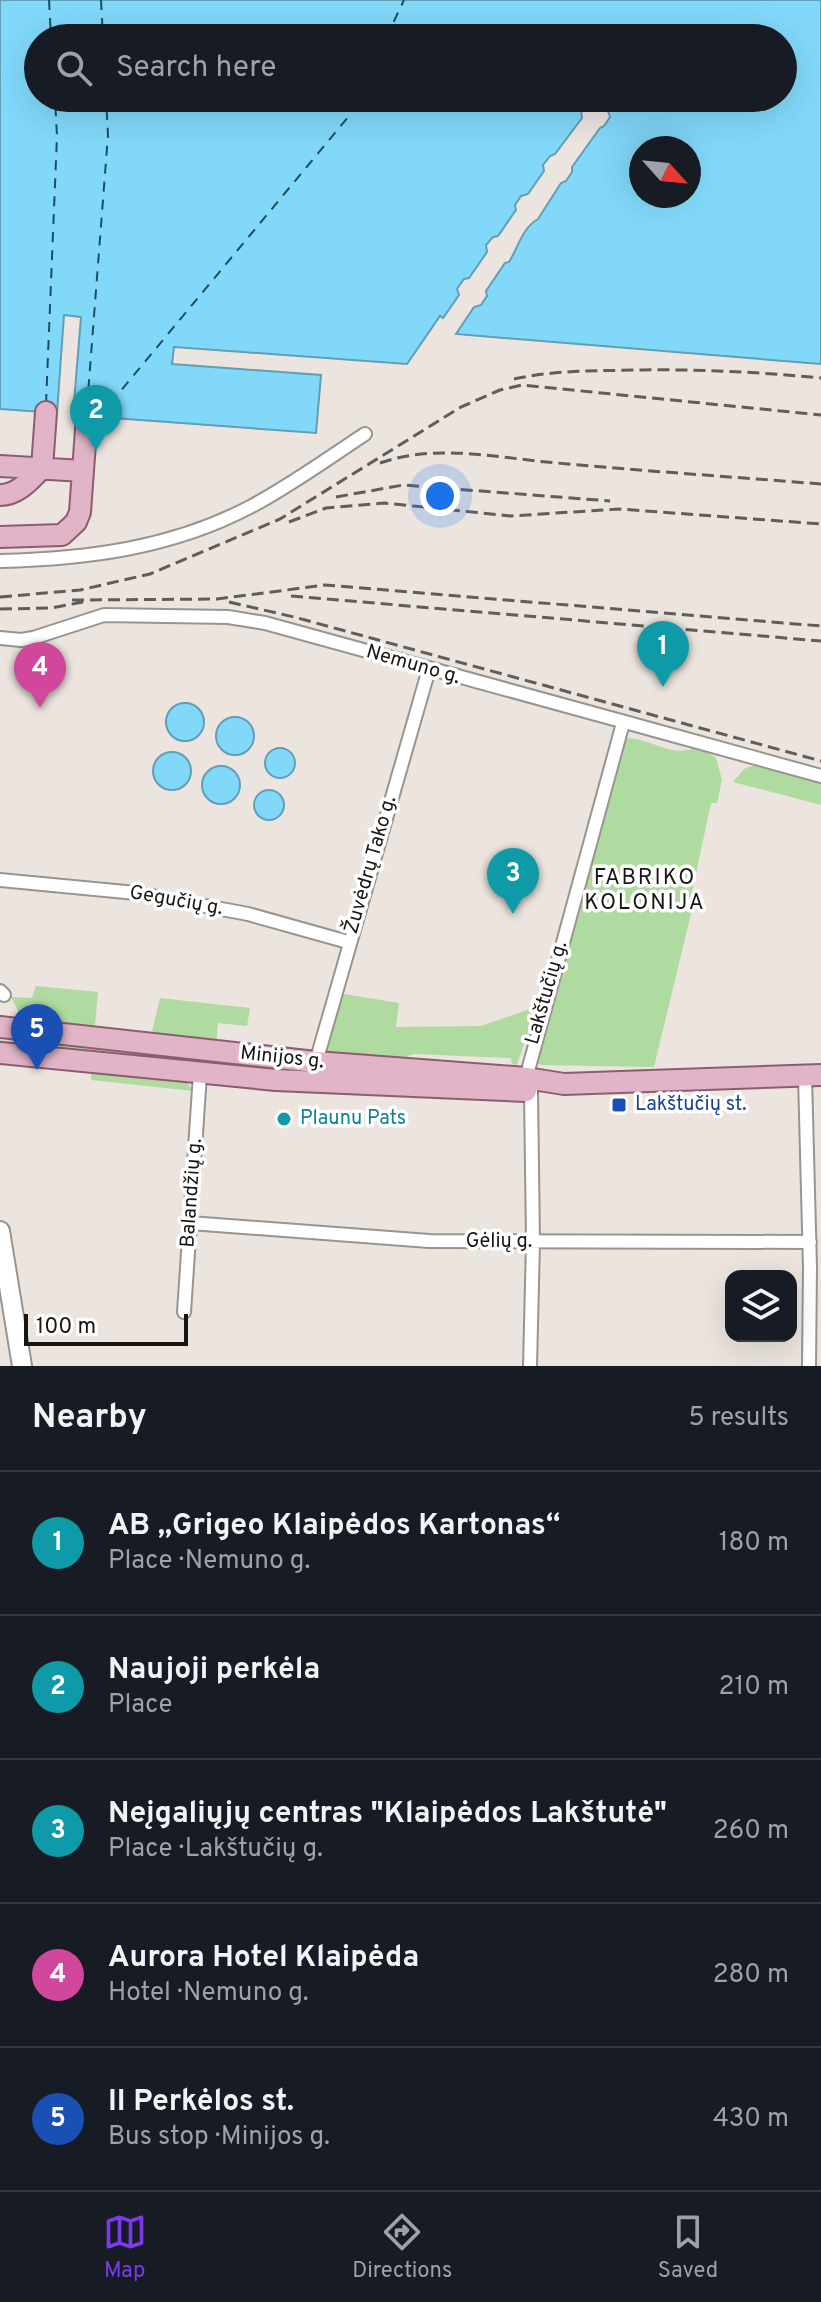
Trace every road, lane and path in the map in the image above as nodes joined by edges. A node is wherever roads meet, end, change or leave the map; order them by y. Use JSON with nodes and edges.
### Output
{"nodes":[{"id":1,"x":46,"y":412,"type":"dead end"},
{"id":2,"x":87,"y":416,"type":"dead end"},
{"id":3,"x":365,"y":434,"type":"dead end"},
{"id":4,"x":0,"y":466,"type":"edge"},
{"id":5,"x":42,"y":468,"type":"junction"},
{"id":6,"x":83,"y":471,"type":"junction"},
{"id":7,"x":0,"y":495,"type":"edge"},
{"id":8,"x":0,"y":537,"type":"edge"},
{"id":9,"x":0,"y":561,"type":"edge"},
{"id":10,"x":0,"y":638,"type":"edge"},
{"id":11,"x":429,"y":669,"type":"junction"},
{"id":12,"x":623,"y":723,"type":"junction"},
{"id":13,"x":821,"y":776,"type":"edge"},
{"id":14,"x":0,"y":880,"type":"edge"},
{"id":15,"x":348,"y":942,"type":"junction"},
{"id":16,"x":0,"y":1027,"type":"edge"},
{"id":17,"x":203,"y":1050,"type":"junction"},
{"id":18,"x":0,"y":1053,"type":"edge"},
{"id":19,"x":316,"y":1062,"type":"junction"},
{"id":20,"x":200,"y":1074,"type":"junction"},
{"id":21,"x":813,"y":1075,"type":"edge"},
{"id":22,"x":528,"y":1084,"type":"junction"},
{"id":23,"x":190,"y":1223,"type":"junction"},
{"id":24,"x":0,"y":1231,"type":"edge"},
{"id":25,"x":533,"y":1242,"type":"junction"},
{"id":26,"x":810,"y":1242,"type":"junction"},
{"id":27,"x":0,"y":1266,"type":"edge"},
{"id":28,"x":816,"y":1268,"type":"edge"},
{"id":29,"x":7,"y":1284,"type":"junction"},
{"id":30,"x":184,"y":1312,"type":"dead end"},
{"id":31,"x":22,"y":1366,"type":"edge"},
{"id":32,"x":530,"y":1366,"type":"edge"},
{"id":33,"x":809,"y":1366,"type":"edge"}],
"edges":[{"from":1,"to":5,"type":"main road"},
{"from":2,"to":6,"type":"main road"},
{"from":3,"to":9,"type":"street"},
{"from":4,"to":5,"type":"main road"},
{"from":5,"to":6,"type":"main road"},
{"from":5,"to":7,"type":"main road"},
{"from":6,"to":8,"type":"main road"},
{"from":10,"to":11,"type":"street","name":"Nemuno g."},
{"from":11,"to":12,"type":"street","name":"Nemuno g."},
{"from":11,"to":15,"type":"street","name":"Žuvėdrų Tako g."},
{"from":12,"to":13,"type":"street","name":"Nemuno g."},
{"from":12,"to":22,"type":"street","name":"Lakštučių g."},
{"from":14,"to":15,"type":"street","name":"Gegučių g."},
{"from":15,"to":19,"type":"street","name":"Žuvėdrų Tako g."},
{"from":16,"to":17,"type":"main road","name":"Minijos g."},
{"from":17,"to":19,"type":"main road","name":"Minijos g."},
{"from":17,"to":20,"type":"main road"},
{"from":18,"to":20,"type":"main road","name":"Minijos g."},
{"from":19,"to":22,"type":"main road","name":"Minijos g."},
{"from":20,"to":22,"type":"main road","name":"Minijos g."},
{"from":20,"to":23,"type":"street","name":"Balandžių g."},
{"from":21,"to":22,"type":"main road","name":"Minijos g."},
{"from":21,"to":26,"type":"street"},
{"from":22,"to":25,"type":"street","name":"Lakštučių g."},
{"from":23,"to":25,"type":"street","name":"Gėlių g."},
{"from":23,"to":30,"type":"street","name":"Balandžių g."},
{"from":24,"to":29,"type":"main road"},
{"from":25,"to":26,"type":"street","name":"Gėlių g."},
{"from":25,"to":32,"type":"street","name":"Lakštučių g."},
{"from":26,"to":28,"type":"street"},
{"from":27,"to":29,"type":"main road"},
{"from":28,"to":33,"type":"street"},
{"from":29,"to":31,"type":"main road"}]}
